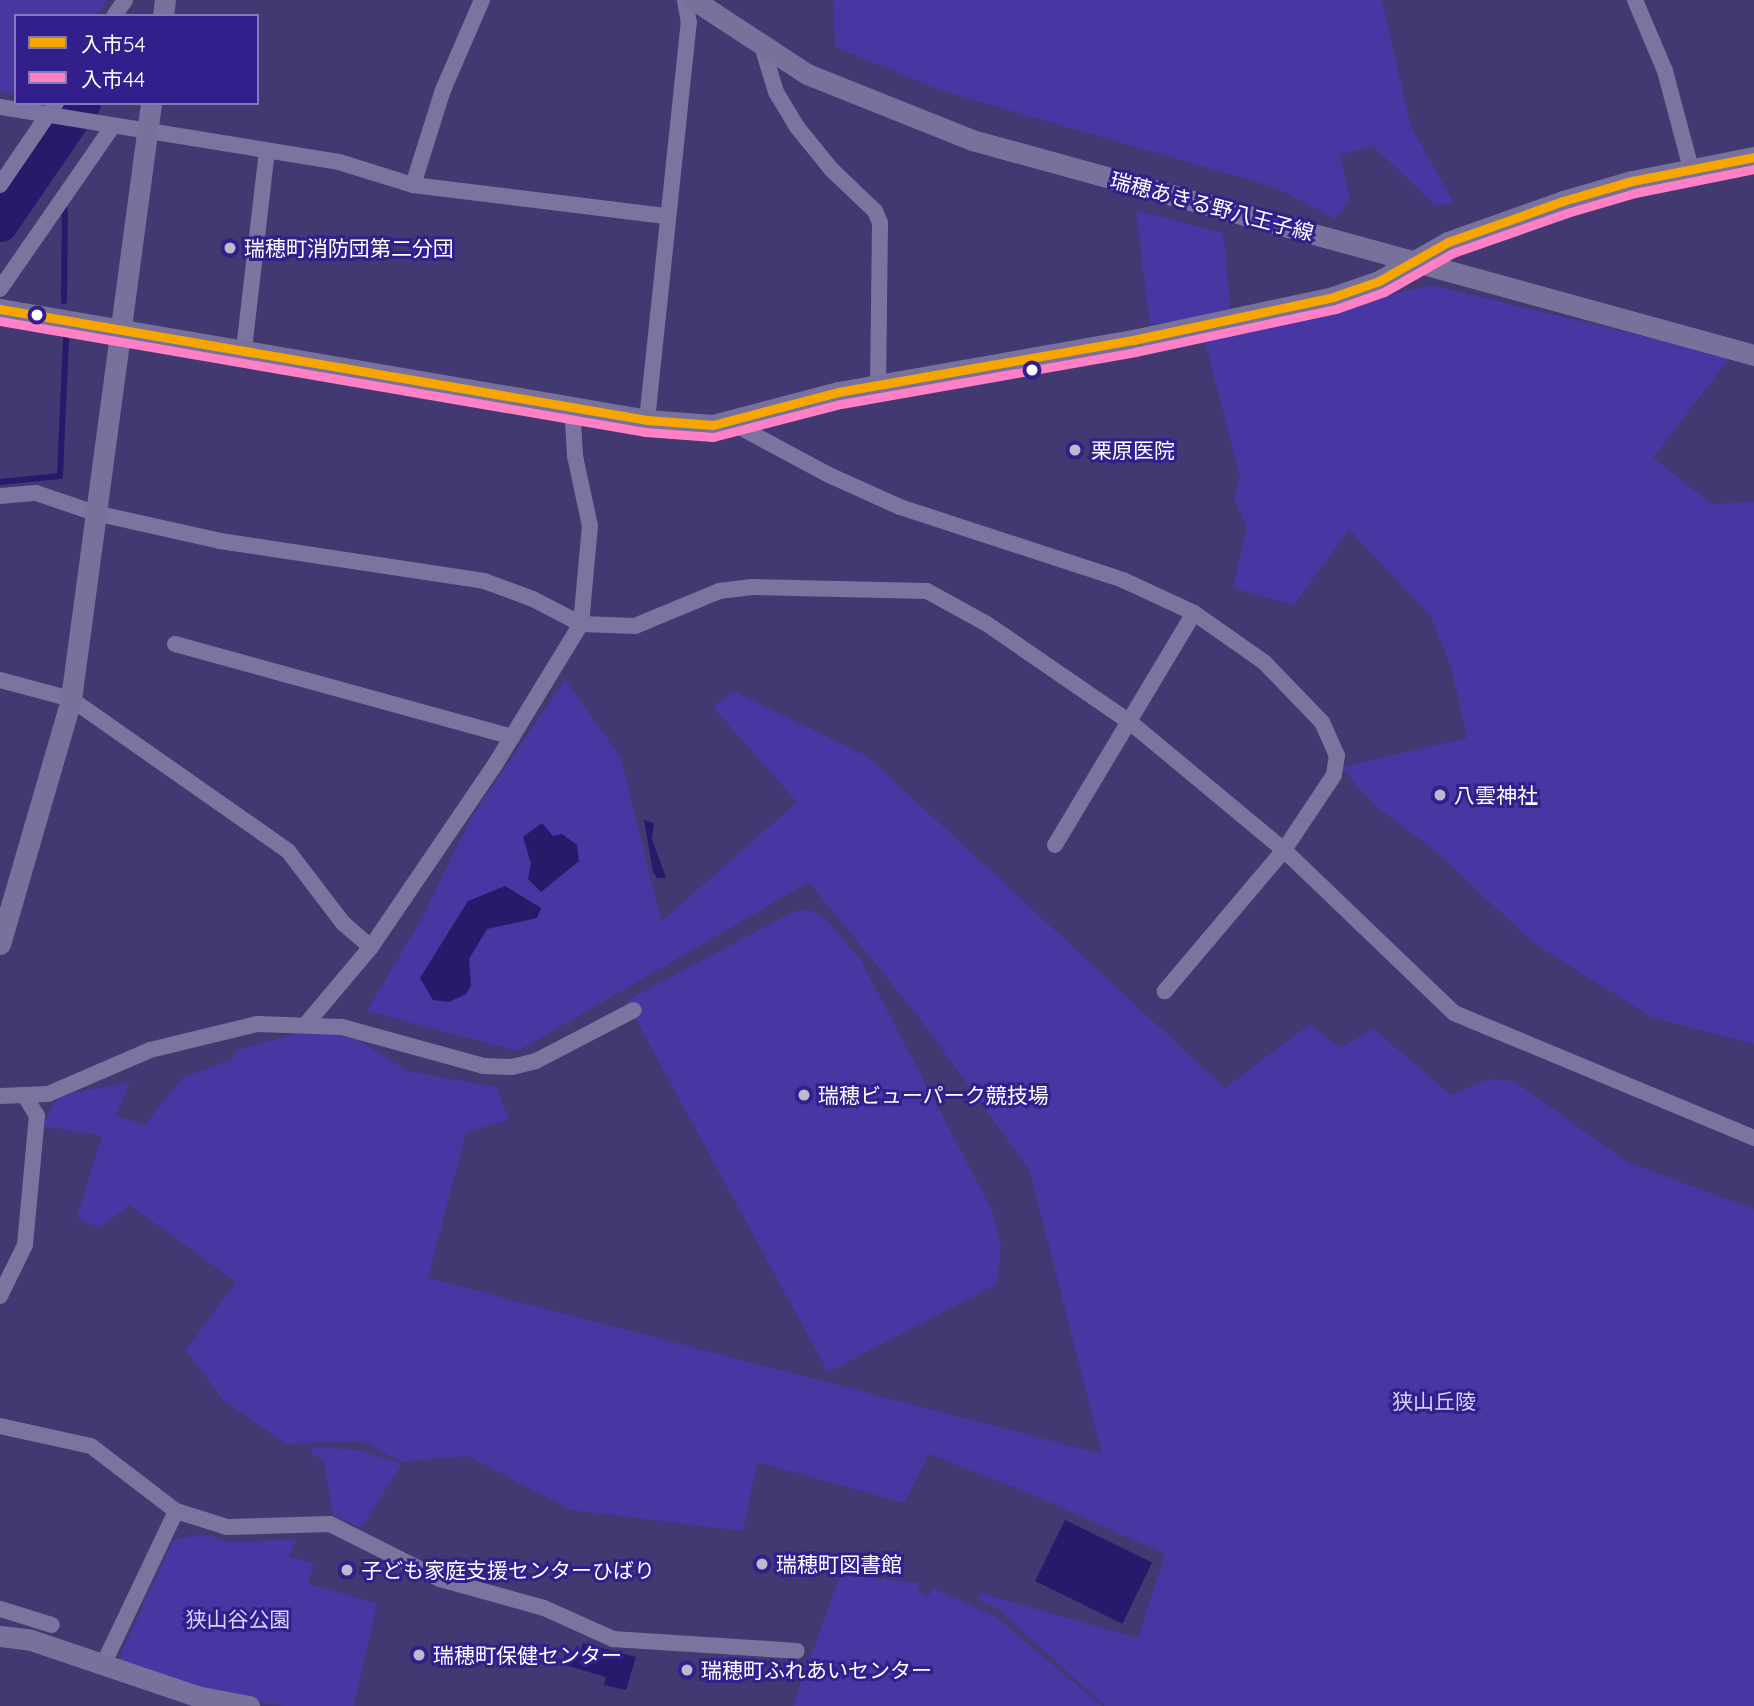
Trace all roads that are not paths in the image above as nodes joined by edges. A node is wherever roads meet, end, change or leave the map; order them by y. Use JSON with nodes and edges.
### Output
{"nodes":[{"id":1,"x":482,"y":0,"type":"edge"},
{"id":2,"x":685,"y":0,"type":"edge"},
{"id":3,"x":694,"y":0,"type":"edge"},
{"id":4,"x":1635,"y":0,"type":"edge"},
{"id":5,"x":762,"y":46,"type":"junction"},
{"id":6,"x":151,"y":105,"type":"edge"},
{"id":7,"x":0,"y":107,"type":"edge"},
{"id":8,"x":55,"y":111,"type":"edge"},
{"id":9,"x":108,"y":125,"type":"junction"},
{"id":10,"x":147,"y":132,"type":"junction"},
{"id":11,"x":267,"y":151,"type":"junction"},
{"id":12,"x":1754,"y":157,"type":"edge"},
{"id":13,"x":1690,"y":169,"type":"junction"},
{"id":14,"x":0,"y":185,"type":"edge"},
{"id":15,"x":413,"y":185,"type":"junction"},
{"id":16,"x":665,"y":216,"type":"junction"},
{"id":17,"x":1416,"y":261,"type":"junction"},
{"id":18,"x":0,"y":289,"type":"edge"},
{"id":19,"x":0,"y":309,"type":"edge"},
{"id":20,"x":120,"y":327,"type":"junction"},
{"id":21,"x":244,"y":349,"type":"junction"},
{"id":22,"x":1754,"y":355,"type":"edge"},
{"id":23,"x":878,"y":383,"type":"junction"},
{"id":24,"x":572,"y":406,"type":"junction"},
{"id":25,"x":646,"y":420,"type":"junction"},
{"id":26,"x":732,"y":423,"type":"junction"},
{"id":27,"x":0,"y":496,"type":"edge"},
{"id":28,"x":94,"y":513,"type":"junction"},
{"id":29,"x":1194,"y":613,"type":"junction"},
{"id":30,"x":581,"y":624,"type":"junction"},
{"id":31,"x":175,"y":644,"type":"dead end"},
{"id":32,"x":0,"y":680,"type":"edge"},
{"id":33,"x":71,"y":699,"type":"junction"},
{"id":34,"x":1131,"y":723,"type":"junction"},
{"id":35,"x":512,"y":737,"type":"junction"},
{"id":36,"x":1055,"y":845,"type":"dead end"},
{"id":37,"x":1284,"y":850,"type":"junction"},
{"id":38,"x":0,"y":944,"type":"edge"},
{"id":39,"x":371,"y":947,"type":"junction"},
{"id":40,"x":1165,"y":991,"type":"dead end"},
{"id":41,"x":634,"y":1010,"type":"dead end"},
{"id":42,"x":307,"y":1023,"type":"junction"},
{"id":43,"x":0,"y":1096,"type":"edge"},
{"id":44,"x":26,"y":1098,"type":"junction"},
{"id":45,"x":1754,"y":1138,"type":"edge"},
{"id":46,"x":0,"y":1296,"type":"edge"},
{"id":47,"x":0,"y":1426,"type":"edge"},
{"id":48,"x":176,"y":1511,"type":"junction"},
{"id":49,"x":0,"y":1609,"type":"edge"},
{"id":50,"x":52,"y":1625,"type":"dead end"},
{"id":51,"x":0,"y":1636,"type":"edge"},
{"id":52,"x":797,"y":1651,"type":"dead end"},
{"id":53,"x":103,"y":1665,"type":"junction"},
{"id":54,"x":249,"y":1706,"type":"edge"}],
"edges":[{"from":1,"to":15,"type":"street"},
{"from":2,"to":16,"type":"street"},
{"from":3,"to":5,"type":"street","name":"瑞穂あきる野八王子線"},
{"from":4,"to":13,"type":"street"},
{"from":5,"to":17,"type":"street","name":"瑞穂あきる野八王子線"},
{"from":5,"to":23,"type":"street"},
{"from":6,"to":10,"type":"street"},
{"from":7,"to":8,"type":"street"},
{"from":8,"to":9,"type":"street"},
{"from":8,"to":14,"type":"street"},
{"from":9,"to":10,"type":"street"},
{"from":9,"to":18,"type":"street"},
{"from":10,"to":11,"type":"street"},
{"from":10,"to":20,"type":"street"},
{"from":11,"to":15,"type":"street"},
{"from":11,"to":21,"type":"street"},
{"from":12,"to":13,"type":"street"},
{"from":13,"to":17,"type":"street"},
{"from":15,"to":16,"type":"street"},
{"from":16,"to":25,"type":"street"},
{"from":17,"to":22,"type":"street","name":"瑞穂あきる野八王子線"},
{"from":17,"to":23,"type":"street"},
{"from":19,"to":20,"type":"street"},
{"from":20,"to":21,"type":"street"},
{"from":20,"to":28,"type":"street"},
{"from":21,"to":24,"type":"street"},
{"from":23,"to":26,"type":"street"},
{"from":24,"to":25,"type":"street"},
{"from":24,"to":30,"type":"street"},
{"from":25,"to":26,"type":"street"},
{"from":26,"to":29,"type":"street"},
{"from":27,"to":28,"type":"street"},
{"from":28,"to":30,"type":"street"},
{"from":28,"to":33,"type":"street"},
{"from":29,"to":34,"type":"street"},
{"from":29,"to":37,"type":"street"},
{"from":30,"to":34,"type":"street"},
{"from":30,"to":35,"type":"street"},
{"from":31,"to":35,"type":"street"},
{"from":32,"to":33,"type":"street"},
{"from":33,"to":38,"type":"street"},
{"from":33,"to":39,"type":"street"},
{"from":34,"to":36,"type":"street"},
{"from":34,"to":37,"type":"street"},
{"from":35,"to":39,"type":"street"},
{"from":37,"to":40,"type":"street"},
{"from":37,"to":45,"type":"street"},
{"from":39,"to":42,"type":"street"},
{"from":41,"to":42,"type":"street"},
{"from":42,"to":44,"type":"street"},
{"from":43,"to":44,"type":"street"},
{"from":44,"to":46,"type":"street"},
{"from":47,"to":48,"type":"street"},
{"from":48,"to":52,"type":"street"},
{"from":48,"to":53,"type":"street"},
{"from":49,"to":50,"type":"street"},
{"from":51,"to":53,"type":"street"},
{"from":53,"to":54,"type":"street"}]}
